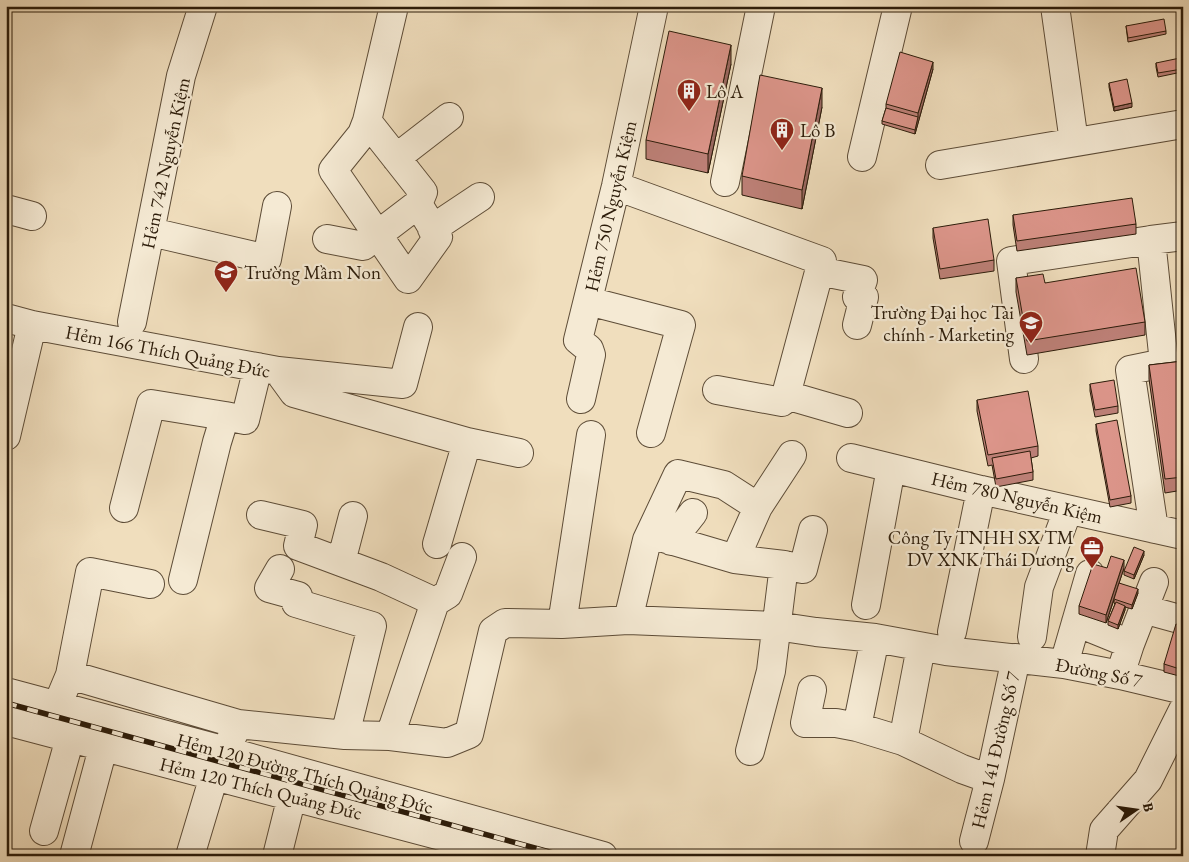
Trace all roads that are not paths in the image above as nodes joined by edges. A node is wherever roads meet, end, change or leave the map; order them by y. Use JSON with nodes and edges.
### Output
{"nodes":[{"id":1,"x":203,"y":6,"type":"edge"},
{"id":2,"x":394,"y":6,"type":"edge"},
{"id":3,"x":654,"y":6,"type":"edge"},
{"id":4,"x":761,"y":6,"type":"edge"},
{"id":5,"x":898,"y":6,"type":"edge"},
{"id":6,"x":1054,"y":6,"type":"edge"},
{"id":7,"x":449,"y":117,"type":"dead end"},
{"id":8,"x":367,"y":121,"type":"junction"},
{"id":9,"x":1183,"y":124,"type":"edge"},
{"id":10,"x":1074,"y":142,"type":"junction"},
{"id":11,"x":862,"y":157,"type":"dead end"},
{"id":12,"x":396,"y":158,"type":"junction"},
{"id":13,"x":940,"y":165,"type":"dead end"},
{"id":14,"x":725,"y":182,"type":"dead end"},
{"id":15,"x":616,"y":186,"type":"junction"},
{"id":16,"x":480,"y":197,"type":"dead end"},
{"id":17,"x":418,"y":204,"type":"junction"},
{"id":18,"x":277,"y":206,"type":"dead end"},
{"id":19,"x":432,"y":228,"type":"junction"},
{"id":20,"x":150,"y":232,"type":"junction"},
{"id":21,"x":378,"y":235,"type":"junction"},
{"id":22,"x":1183,"y":236,"type":"edge"},
{"id":23,"x":327,"y":239,"type":"dead end"},
{"id":24,"x":1151,"y":240,"type":"junction"},
{"id":25,"x":819,"y":271,"type":"junction"},
{"id":26,"x":588,"y":301,"type":"junction"},
{"id":27,"x":6,"y":318,"type":"edge"},
{"id":28,"x":132,"y":322,"type":"dead end"},
{"id":29,"x":32,"y":325,"type":"junction"},
{"id":30,"x":857,"y":325,"type":"dead end"},
{"id":31,"x":418,"y":326,"type":"dead end"},
{"id":32,"x":1024,"y":359,"type":"dead end"},
{"id":33,"x":268,"y":369,"type":"junction"},
{"id":34,"x":717,"y":390,"type":"dead end"},
{"id":35,"x":786,"y":395,"type":"junction"},
{"id":36,"x":581,"y":399,"type":"dead end"},
{"id":37,"x":848,"y":413,"type":"dead end"},
{"id":38,"x":225,"y":416,"type":"junction"},
{"id":39,"x":651,"y":433,"type":"dead end"},
{"id":40,"x":591,"y":434,"type":"dead end"},
{"id":41,"x":6,"y":436,"type":"edge"},
{"id":42,"x":467,"y":442,"type":"junction"},
{"id":43,"x":519,"y":453,"type":"dead end"},
{"id":44,"x":792,"y":455,"type":"dead end"},
{"id":45,"x":851,"y":458,"type":"dead end"},
{"id":46,"x":891,"y":468,"type":"junction"},
{"id":47,"x":982,"y":490,"type":"junction"},
{"id":48,"x":758,"y":507,"type":"junction"},
{"id":49,"x":124,"y":508,"type":"dead end"},
{"id":50,"x":1068,"y":510,"type":"junction"},
{"id":51,"x":693,"y":513,"type":"dead end"},
{"id":52,"x":261,"y":515,"type":"dead end"},
{"id":53,"x":353,"y":516,"type":"dead end"},
{"id":54,"x":1154,"y":529,"type":"junction"},
{"id":55,"x":813,"y":530,"type":"dead end"},
{"id":56,"x":1183,"y":535,"type":"edge"},
{"id":57,"x":661,"y":538,"type":"junction"},
{"id":58,"x":437,"y":544,"type":"dead end"},
{"id":59,"x":462,"y":557,"type":"dead end"},
{"id":60,"x":735,"y":558,"type":"junction"},
{"id":61,"x":341,"y":562,"type":"junction"},
{"id":62,"x":784,"y":565,"type":"junction"},
{"id":63,"x":280,"y":569,"type":"dead end"},
{"id":64,"x":1092,"y":569,"type":"edge"},
{"id":65,"x":183,"y":580,"type":"dead end"},
{"id":66,"x":1154,"y":582,"type":"dead end"},
{"id":67,"x":150,"y":584,"type":"dead end"},
{"id":68,"x":435,"y":602,"type":"junction"},
{"id":69,"x":866,"y":605,"type":"dead end"},
{"id":70,"x":1143,"y":609,"type":"junction"},
{"id":71,"x":628,"y":620,"type":"junction"},
{"id":72,"x":1183,"y":620,"type":"edge"},
{"id":73,"x":1076,"y":622,"type":"junction"},
{"id":74,"x":562,"y":624,"type":"junction"},
{"id":75,"x":776,"y":626,"type":"junction"},
{"id":76,"x":952,"y":632,"type":"dead end"},
{"id":77,"x":1032,"y":637,"type":"dead end"},
{"id":78,"x":874,"y":638,"type":"junction"},
{"id":79,"x":1130,"y":644,"type":"junction"},
{"id":80,"x":921,"y":647,"type":"junction"},
{"id":81,"x":1016,"y":658,"type":"junction"},
{"id":82,"x":1064,"y":664,"type":"junction"},
{"id":83,"x":70,"y":675,"type":"junction"},
{"id":84,"x":1120,"y":675,"type":"junction"},
{"id":85,"x":812,"y":690,"type":"dead end"},
{"id":86,"x":1183,"y":690,"type":"edge"},
{"id":87,"x":6,"y":692,"type":"edge"},
{"id":88,"x":57,"y":706,"type":"junction"},
{"id":89,"x":1183,"y":710,"type":"edge"},
{"id":90,"x":6,"y":721,"type":"edge"},
{"id":91,"x":238,"y":724,"type":"junction"},
{"id":92,"x":858,"y":727,"type":"junction"},
{"id":93,"x":346,"y":735,"type":"junction"},
{"id":94,"x":390,"y":736,"type":"junction"},
{"id":95,"x":70,"y":738,"type":"junction"},
{"id":96,"x":902,"y":741,"type":"junction"},
{"id":97,"x":103,"y":748,"type":"junction"},
{"id":98,"x":226,"y":751,"type":"junction"},
{"id":99,"x":750,"y":751,"type":"dead end"},
{"id":100,"x":214,"y":776,"type":"junction"},
{"id":101,"x":990,"y":779,"type":"junction"},
{"id":102,"x":292,"y":796,"type":"junction"},
{"id":103,"x":44,"y":831,"type":"dead end"},
{"id":104,"x":974,"y":841,"type":"dead end"},
{"id":105,"x":74,"y":856,"type":"edge"},
{"id":106,"x":190,"y":856,"type":"edge"},
{"id":107,"x":277,"y":856,"type":"edge"},
{"id":108,"x":517,"y":856,"type":"edge"},
{"id":109,"x":603,"y":856,"type":"edge"},
{"id":110,"x":1100,"y":856,"type":"edge"}],
"edges":[{"from":1,"to":20,"type":"street","name":"Hẻm 742 Nguyễn Kiệm"},
{"from":2,"to":8,"type":"street"},
{"from":3,"to":15,"type":"street","name":"Hẻm 750 Nguyễn Kiệm"},
{"from":4,"to":14,"type":"street"},
{"from":5,"to":11,"type":"street"},
{"from":6,"to":10,"type":"street"},
{"from":7,"to":12,"type":"street"},
{"from":8,"to":12,"type":"street"},
{"from":8,"to":21,"type":"street"},
{"from":9,"to":10,"type":"street"},
{"from":10,"to":13,"type":"street"},
{"from":12,"to":17,"type":"street"},
{"from":15,"to":25,"type":"street"},
{"from":15,"to":26,"type":"street","name":"Hẻm 750 Nguyễn Kiệm"},
{"from":16,"to":19,"type":"street"},
{"from":17,"to":19,"type":"street"},
{"from":17,"to":21,"type":"street"},
{"from":18,"to":20,"type":"street"},
{"from":19,"to":21,"type":"street"},
{"from":20,"to":28,"type":"street","name":"Hẻm 742 Nguyễn Kiệm"},
{"from":21,"to":23,"type":"street"},
{"from":22,"to":24,"type":"street"},
{"from":24,"to":32,"type":"street"},
{"from":24,"to":54,"type":"street"},
{"from":25,"to":30,"type":"street"},
{"from":25,"to":35,"type":"street"},
{"from":26,"to":36,"type":"street","name":"Hẻm 750 Nguyễn Kiệm"},
{"from":26,"to":39,"type":"street"},
{"from":27,"to":29,"type":"street","name":"Hẻm 166 Thích Quảng Đức"},
{"from":29,"to":33,"type":"street","name":"Hẻm 166 Thích Quảng Đức"},
{"from":29,"to":41,"type":"street"},
{"from":31,"to":33,"type":"street"},
{"from":33,"to":38,"type":"street"},
{"from":33,"to":42,"type":"street","name":"Hẻm 166 Thích Quảng Đức"},
{"from":34,"to":35,"type":"street"},
{"from":35,"to":37,"type":"street"},
{"from":38,"to":49,"type":"street"},
{"from":38,"to":65,"type":"street"},
{"from":40,"to":74,"type":"street"},
{"from":42,"to":43,"type":"street","name":"Hẻm 166 Thích Quảng Đức"},
{"from":42,"to":58,"type":"street"},
{"from":44,"to":48,"type":"street"},
{"from":45,"to":46,"type":"street","name":"Hẻm 780 Nguyễn Kiệm"},
{"from":46,"to":47,"type":"street","name":"Hẻm 780 Nguyễn Kiệm"},
{"from":46,"to":69,"type":"street"},
{"from":47,"to":50,"type":"street","name":"Hẻm 780 Nguyễn Kiệm"},
{"from":47,"to":76,"type":"street"},
{"from":48,"to":57,"type":"street"},
{"from":48,"to":60,"type":"street"},
{"from":50,"to":54,"type":"street","name":"Hẻm 780 Nguyễn Kiệm"},
{"from":50,"to":77,"type":"street"},
{"from":51,"to":57,"type":"street"},
{"from":52,"to":61,"type":"street"},
{"from":53,"to":61,"type":"street"},
{"from":54,"to":56,"type":"street","name":"Hẻm 780 Nguyễn Kiệm"},
{"from":55,"to":62,"type":"street"},
{"from":57,"to":60,"type":"street"},
{"from":57,"to":71,"type":"street"},
{"from":59,"to":68,"type":"street"},
{"from":60,"to":62,"type":"street"},
{"from":61,"to":68,"type":"street"},
{"from":62,"to":75,"type":"street"},
{"from":63,"to":93,"type":"street"},
{"from":64,"to":73,"type":"street"},
{"from":66,"to":70,"type":"street"},
{"from":67,"to":83,"type":"street"},
{"from":68,"to":94,"type":"street"},
{"from":70,"to":72,"type":"street"},
{"from":70,"to":79,"type":"street"},
{"from":71,"to":74,"type":"street","name":"Đường Số 7"},
{"from":71,"to":75,"type":"street","name":"Đường Số 7"},
{"from":73,"to":79,"type":"street"},
{"from":73,"to":82,"type":"street"},
{"from":74,"to":94,"type":"street","name":"Đường Số 7"},
{"from":75,"to":78,"type":"street","name":"Đường Số 7"},
{"from":75,"to":99,"type":"street"},
{"from":78,"to":80,"type":"street","name":"Đường Số 7"},
{"from":78,"to":92,"type":"street"},
{"from":79,"to":84,"type":"street"},
{"from":80,"to":81,"type":"street","name":"Đường Số 7"},
{"from":80,"to":96,"type":"street"},
{"from":81,"to":82,"type":"street","name":"Đường Số 7"},
{"from":81,"to":101,"type":"street","name":"Hẻm 141 Đường Số 7"},
{"from":82,"to":84,"type":"street","name":"Đường Số 7"},
{"from":83,"to":88,"type":"street"},
{"from":83,"to":91,"type":"street"},
{"from":84,"to":86,"type":"street","name":"Đường Số 7"},
{"from":85,"to":92,"type":"street"},
{"from":87,"to":88,"type":"street","name":"Hẻm 120 Đường Thích Quảng Đức"},
{"from":88,"to":98,"type":"street","name":"Hẻm 120 Đường Thích Quảng Đức"},
{"from":89,"to":110,"type":"street"},
{"from":90,"to":95,"type":"street","name":"Hẻm 120 Thích Quảng Đức"},
{"from":91,"to":93,"type":"street"},
{"from":91,"to":98,"type":"street"},
{"from":92,"to":96,"type":"street"},
{"from":93,"to":94,"type":"street"},
{"from":95,"to":97,"type":"street","name":"Hẻm 120 Thích Quảng Đức"},
{"from":95,"to":103,"type":"street"},
{"from":96,"to":101,"type":"street"},
{"from":97,"to":100,"type":"street","name":"Hẻm 120 Thích Quảng Đức"},
{"from":97,"to":105,"type":"street"},
{"from":98,"to":100,"type":"street"},
{"from":98,"to":109,"type":"street","name":"Hẻm 120 Đường Thích Quảng Đức"},
{"from":100,"to":102,"type":"street","name":"Hẻm 120 Thích Quảng Đức"},
{"from":100,"to":106,"type":"street"},
{"from":101,"to":104,"type":"street","name":"Hẻm 141 Đường Số 7"},
{"from":102,"to":107,"type":"street"},
{"from":102,"to":108,"type":"street","name":"Hẻm 120 Thích Quảng Đức"}]}
